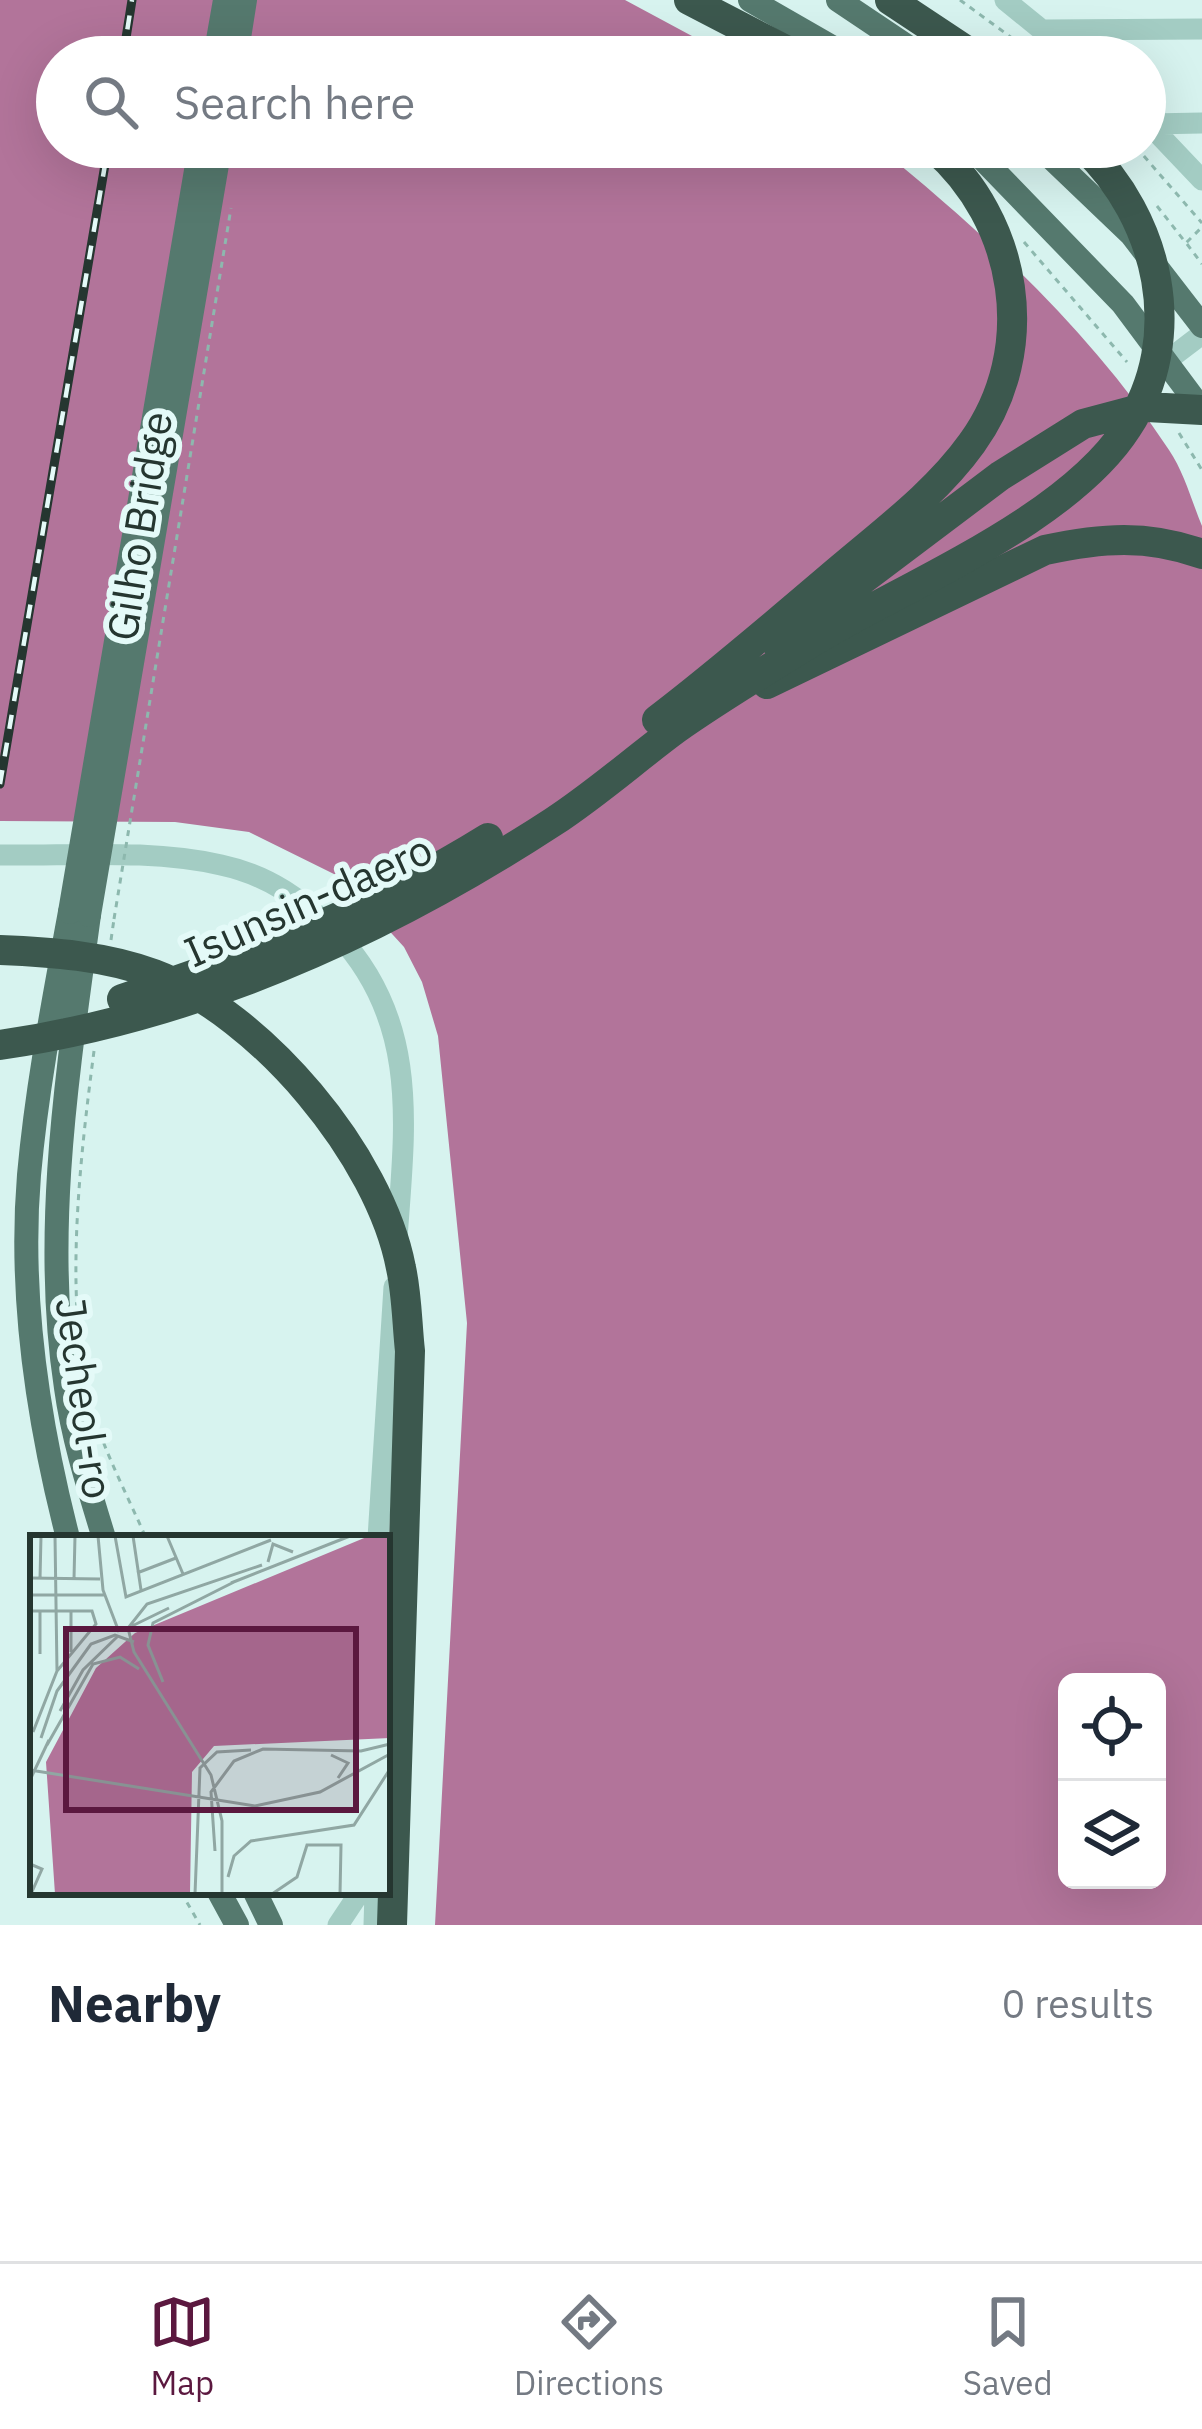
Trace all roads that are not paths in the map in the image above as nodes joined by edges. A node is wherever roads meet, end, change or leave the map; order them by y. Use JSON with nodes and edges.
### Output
{"nodes":[{"id":1,"x":225,"y":0,"type":"edge"},
{"id":2,"x":245,"y":0,"type":"edge"},
{"id":3,"x":689,"y":0,"type":"edge"},
{"id":4,"x":750,"y":0,"type":"edge"},
{"id":5,"x":838,"y":0,"type":"edge"},
{"id":6,"x":890,"y":0,"type":"edge"},
{"id":7,"x":1005,"y":0,"type":"edge"},
{"id":8,"x":1202,"y":29,"type":"edge"},
{"id":9,"x":1045,"y":30,"type":"junction"},
{"id":10,"x":219,"y":36,"type":"edge"},
{"id":11,"x":239,"y":36,"type":"edge"},
{"id":12,"x":758,"y":36,"type":"edge"},
{"id":13,"x":813,"y":36,"type":"edge"},
{"id":14,"x":892,"y":36,"type":"edge"},
{"id":15,"x":944,"y":36,"type":"edge"},
{"id":16,"x":1052,"y":36,"type":"edge"},
{"id":17,"x":1166,"y":122,"type":"edge"},
{"id":18,"x":1202,"y":123,"type":"edge"},
{"id":19,"x":1166,"y":142,"type":"edge"},
{"id":20,"x":197,"y":168,"type":"edge"},
{"id":21,"x":216,"y":168,"type":"edge"},
{"id":22,"x":958,"y":168,"type":"edge"},
{"id":23,"x":992,"y":168,"type":"edge"},
{"id":24,"x":1062,"y":168,"type":"edge"},
{"id":25,"x":1103,"y":168,"type":"edge"},
{"id":26,"x":1202,"y":180,"type":"edge"},
{"id":27,"x":1202,"y":330,"type":"edge"},
{"id":28,"x":1168,"y":360,"type":"junction"},
{"id":29,"x":1202,"y":410,"type":"edge"},
{"id":30,"x":1202,"y":554,"type":"edge"},
{"id":31,"x":621,"y":763,"type":"junction"},
{"id":32,"x":0,"y":855,"type":"edge"},
{"id":33,"x":91,"y":915,"type":"junction"},
{"id":34,"x":0,"y":950,"type":"edge"},
{"id":35,"x":0,"y":1024,"type":"edge"},
{"id":36,"x":0,"y":1045,"type":"edge"},
{"id":37,"x":67,"y":1535,"type":"edge"},
{"id":38,"x":103,"y":1535,"type":"edge"},
{"id":39,"x":378,"y":1535,"type":"edge"},
{"id":40,"x":221,"y":1895,"type":"edge"},
{"id":41,"x":256,"y":1895,"type":"edge"},
{"id":42,"x":358,"y":1895,"type":"edge"},
{"id":43,"x":375,"y":1895,"type":"edge"},
{"id":44,"x":237,"y":1925,"type":"edge"},
{"id":45,"x":271,"y":1925,"type":"edge"},
{"id":46,"x":338,"y":1925,"type":"edge"},
{"id":47,"x":374,"y":1925,"type":"edge"},
{"id":48,"x":392,"y":1925,"type":"edge"}],
"edges":[{"from":1,"to":10,"type":"main road"},
{"from":2,"to":11,"type":"main road"},
{"from":3,"to":12,"type":"highway"},
{"from":4,"to":13,"type":"main road"},
{"from":5,"to":14,"type":"main road"},
{"from":6,"to":15,"type":"highway"},
{"from":7,"to":9,"type":"street"},
{"from":8,"to":9,"type":"street"},
{"from":9,"to":16,"type":"street"},
{"from":17,"to":18,"type":"street"},
{"from":19,"to":26,"type":"street"},
{"from":20,"to":33,"type":"main road","name":"Gilho Bridge","bridge":true},
{"from":21,"to":33,"type":"main road","name":"Gilho Bridge","bridge":true},
{"from":22,"to":31,"type":"highway","bridge":true},
{"from":23,"to":28,"type":"main road"},
{"from":24,"to":27,"type":"main road"},
{"from":25,"to":31,"type":"highway","bridge":true},
{"from":27,"to":28,"type":"street"},
{"from":28,"to":29,"type":"main road"},
{"from":29,"to":31,"type":"highway","bridge":true},
{"from":30,"to":31,"type":"highway","bridge":true},
{"from":31,"to":35,"type":"highway","name":"Isunsin-daero","bridge":true},
{"from":31,"to":36,"type":"highway","name":"Isunsin-daero","bridge":true},
{"from":32,"to":39,"type":"street"},
{"from":33,"to":37,"type":"main road","name":"Jecheol-ro"},
{"from":33,"to":38,"type":"main road","name":"Jecheol-ro"},
{"from":34,"to":48,"type":"highway","bridge":true},
{"from":40,"to":44,"type":"main road"},
{"from":41,"to":45,"type":"main road"},
{"from":42,"to":46,"type":"street"},
{"from":43,"to":47,"type":"street"}]}
